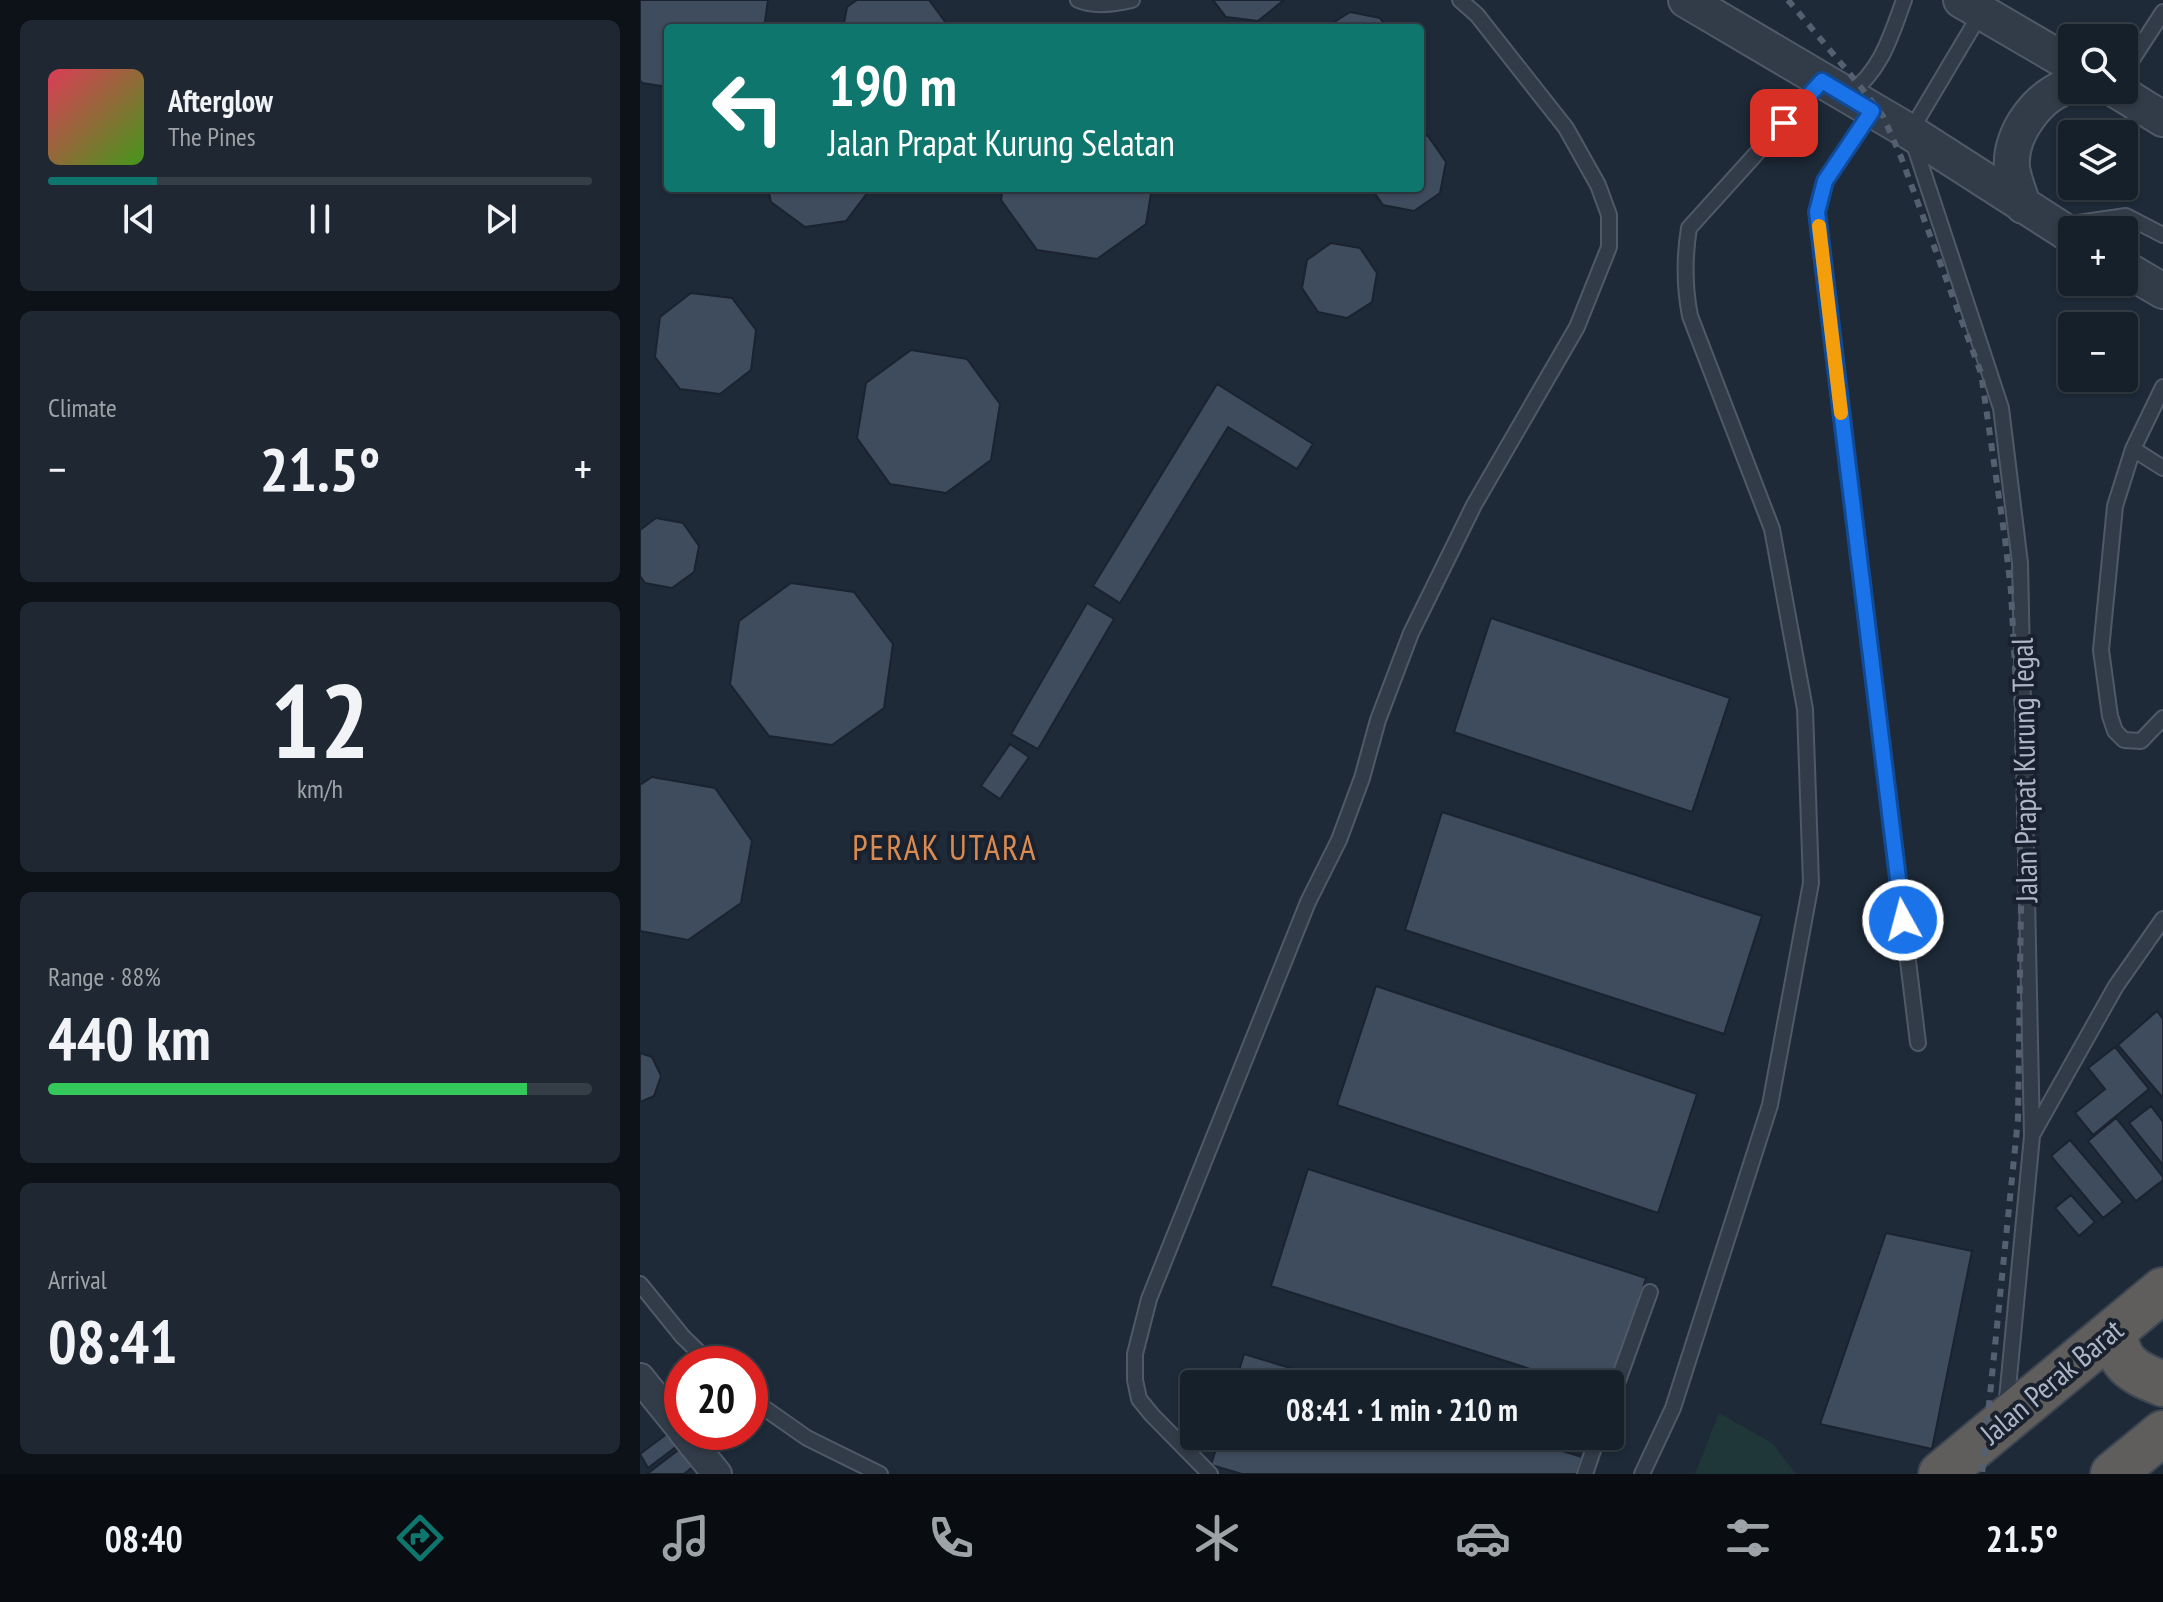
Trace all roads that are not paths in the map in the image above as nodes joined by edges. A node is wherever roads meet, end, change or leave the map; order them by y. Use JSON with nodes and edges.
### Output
{"nodes":[{"id":1,"x":1078,"y":0,"type":"edge"},
{"id":2,"x":1132,"y":0,"type":"edge"},
{"id":3,"x":1460,"y":0,"type":"edge"},
{"id":4,"x":1686,"y":0,"type":"edge"},
{"id":5,"x":1904,"y":0,"type":"edge"},
{"id":6,"x":1976,"y":4,"type":"edge"},
{"id":7,"x":2163,"y":12,"type":"edge"},
{"id":8,"x":2138,"y":50,"type":"edge"},
{"id":9,"x":2058,"y":56,"type":"edge"},
{"id":10,"x":2058,"y":90,"type":"edge"},
{"id":11,"x":1847,"y":96,"type":"junction"},
{"id":12,"x":2138,"y":104,"type":"edge"},
{"id":13,"x":2163,"y":119,"type":"edge"},
{"id":14,"x":1910,"y":132,"type":"junction"},
{"id":15,"x":2023,"y":206,"type":"junction"},
{"id":16,"x":2138,"y":222,"type":"edge"},
{"id":17,"x":2058,"y":227,"type":"edge"},
{"id":18,"x":2163,"y":235,"type":"edge"},
{"id":19,"x":2138,"y":276,"type":"edge"},
{"id":20,"x":2163,"y":291,"type":"edge"},
{"id":21,"x":2163,"y":387,"type":"edge"},
{"id":22,"x":2133,"y":449,"type":"junction"},
{"id":23,"x":2163,"y":468,"type":"edge"},
{"id":24,"x":2163,"y":718,"type":"edge"},
{"id":25,"x":2163,"y":919,"type":"edge"},
{"id":26,"x":1918,"y":1043,"type":"dead end"},
{"id":27,"x":2032,"y":1136,"type":"junction"},
{"id":28,"x":640,"y":1284,"type":"edge"},
{"id":29,"x":2163,"y":1290,"type":"edge"},
{"id":30,"x":1650,"y":1292,"type":"dead end"},
{"id":31,"x":2116,"y":1329,"type":"junction"},
{"id":32,"x":692,"y":1346,"type":"edge"},
{"id":33,"x":1622,"y":1370,"type":"edge"},
{"id":34,"x":640,"y":1378,"type":"edge"},
{"id":35,"x":2163,"y":1384,"type":"edge"},
{"id":36,"x":664,"y":1408,"type":"edge"},
{"id":37,"x":768,"y":1411,"type":"edge"},
{"id":38,"x":2005,"y":1423,"type":"junction"},
{"id":39,"x":2163,"y":1433,"type":"edge"},
{"id":40,"x":698,"y":1450,"type":"edge"},
{"id":41,"x":1593,"y":1450,"type":"edge"},
{"id":42,"x":717,"y":1474,"type":"edge"},
{"id":43,"x":880,"y":1474,"type":"edge"},
{"id":44,"x":1210,"y":1474,"type":"edge"},
{"id":45,"x":1585,"y":1474,"type":"edge"},
{"id":46,"x":1642,"y":1474,"type":"edge"},
{"id":47,"x":1941,"y":1474,"type":"edge"},
{"id":48,"x":2113,"y":1474,"type":"edge"}],
"edges":[{"from":1,"to":2,"type":"lane"},
{"from":3,"to":44,"type":"lane"},
{"from":4,"to":11,"type":"street"},
{"from":5,"to":11,"type":"lane"},
{"from":6,"to":9,"type":"street"},
{"from":6,"to":14,"type":"lane"},
{"from":7,"to":8,"type":"lane"},
{"from":10,"to":15,"type":"street"},
{"from":11,"to":14,"type":"street"},
{"from":11,"to":26,"type":"lane"},
{"from":11,"to":46,"type":"lane"},
{"from":12,"to":13,"type":"street"},
{"from":14,"to":15,"type":"street"},
{"from":14,"to":27,"type":"lane","name":"Jalan Prapat Kurung Tegal"},
{"from":15,"to":17,"type":"street"},
{"from":16,"to":18,"type":"lane"},
{"from":19,"to":20,"type":"street"},
{"from":21,"to":22,"type":"lane"},
{"from":22,"to":23,"type":"lane"},
{"from":22,"to":24,"type":"lane"},
{"from":25,"to":27,"type":"lane"},
{"from":27,"to":38,"type":"lane","name":"Jalan Prapat Kurung Tegal"},
{"from":28,"to":32,"type":"lane"},
{"from":29,"to":31,"type":"highway","name":"Jalan Perak Barat"},
{"from":30,"to":33,"type":"lane"},
{"from":31,"to":35,"type":"highway"},
{"from":31,"to":38,"type":"highway","name":"Jalan Perak Barat"},
{"from":34,"to":36,"type":"street"},
{"from":37,"to":43,"type":"lane"},
{"from":38,"to":47,"type":"highway","name":"Jalan Perak Barat"},
{"from":39,"to":48,"type":"highway"},
{"from":40,"to":42,"type":"street"},
{"from":41,"to":45,"type":"lane"}]}
